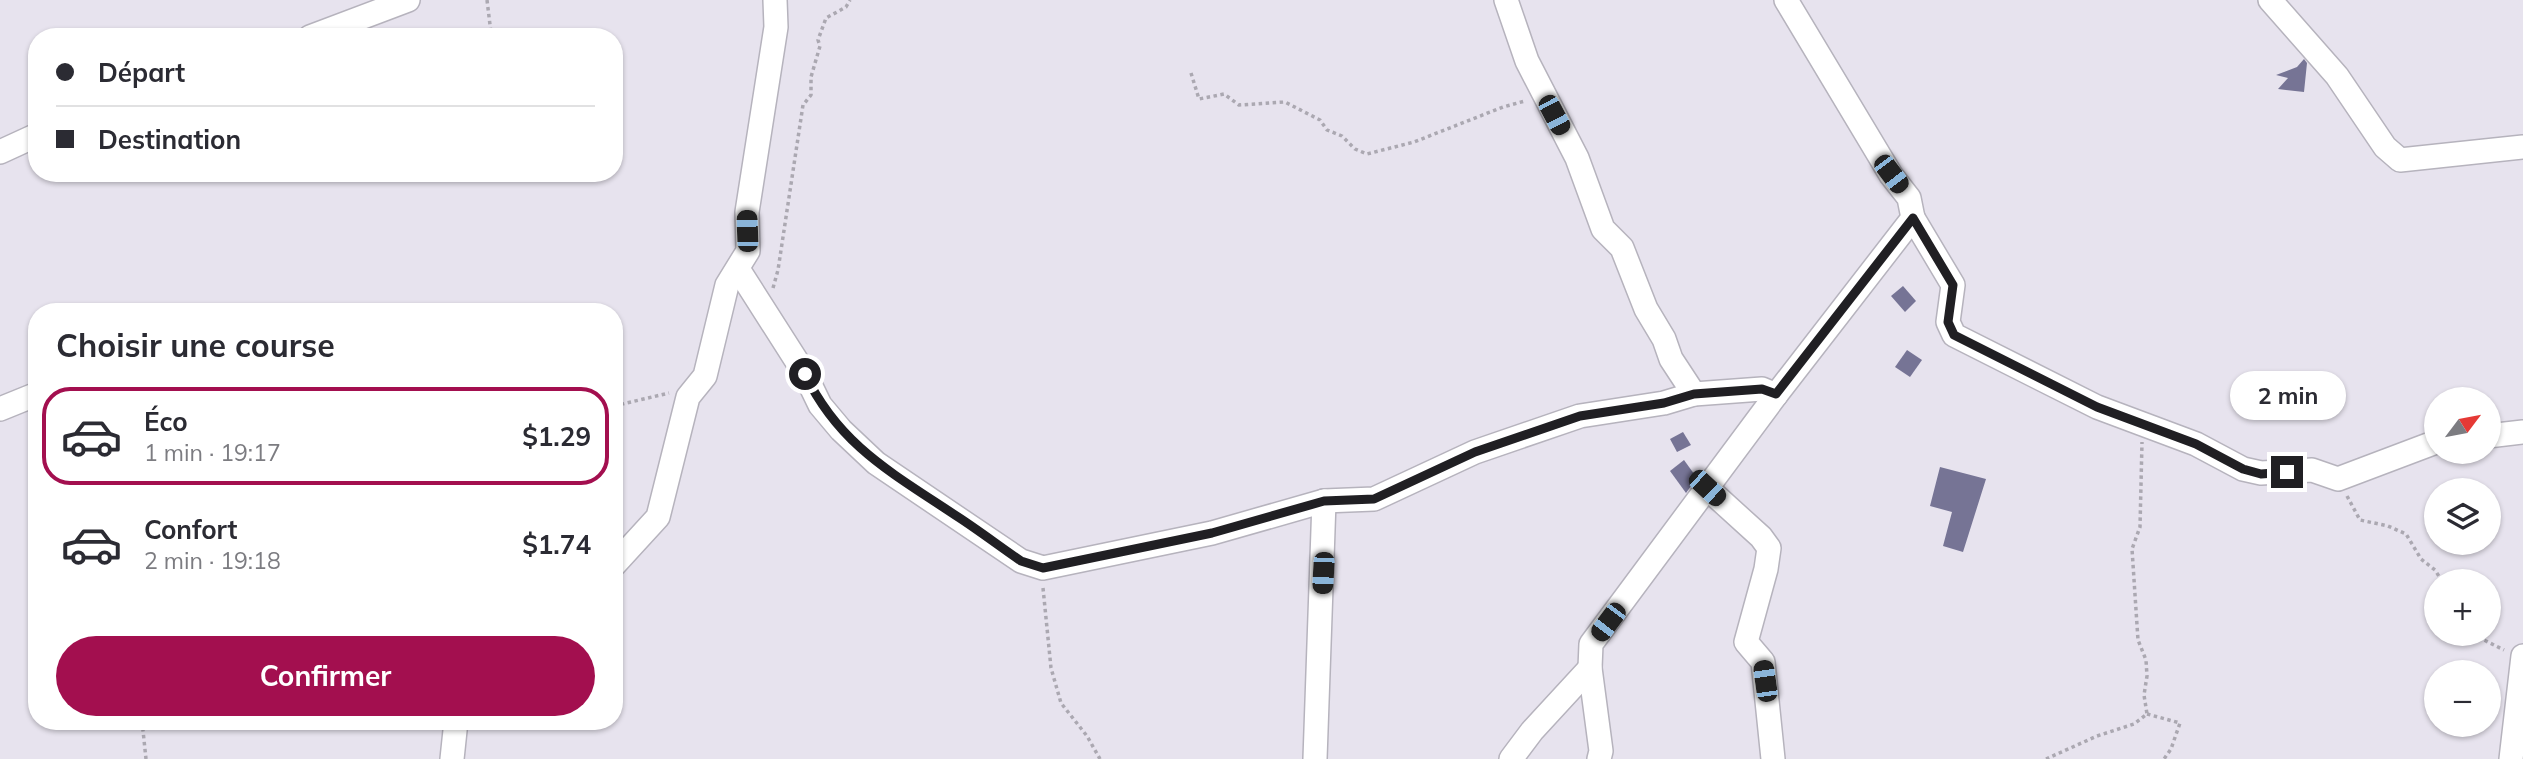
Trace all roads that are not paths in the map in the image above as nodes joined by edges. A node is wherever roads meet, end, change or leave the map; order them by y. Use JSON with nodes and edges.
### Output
{"nodes":[{"id":1,"x":408,"y":0,"type":"edge"},
{"id":2,"x":775,"y":0,"type":"edge"},
{"id":3,"x":1506,"y":0,"type":"edge"},
{"id":4,"x":1786,"y":0,"type":"edge"},
{"id":5,"x":2281,"y":3,"type":"edge"},
{"id":6,"x":334,"y":28,"type":"edge"},
{"id":7,"x":28,"y":139,"type":"edge"},
{"id":8,"x":2523,"y":147,"type":"edge"},
{"id":9,"x":0,"y":152,"type":"edge"},
{"id":10,"x":1913,"y":218,"type":"junction"},
{"id":11,"x":738,"y":270,"type":"junction"},
{"id":12,"x":1694,"y":394,"type":"junction"},
{"id":13,"x":1776,"y":394,"type":"junction"},
{"id":14,"x":28,"y":398,"type":"edge"},
{"id":15,"x":0,"y":409,"type":"edge"},
{"id":16,"x":2523,"y":432,"type":"edge"},
{"id":17,"x":2501,"y":435,"type":"edge"},
{"id":18,"x":2424,"y":447,"type":"edge"},
{"id":19,"x":1707,"y":488,"type":"junction"},
{"id":20,"x":1324,"y":501,"type":"junction"},
{"id":21,"x":623,"y":555,"type":"edge"},
{"id":22,"x":2523,"y":658,"type":"edge"},
{"id":23,"x":1590,"y":668,"type":"junction"},
{"id":24,"x":455,"y":730,"type":"edge"},
{"id":25,"x":452,"y":759,"type":"edge"},
{"id":26,"x":1315,"y":759,"type":"edge"},
{"id":27,"x":1511,"y":759,"type":"edge"},
{"id":28,"x":1599,"y":759,"type":"edge"},
{"id":29,"x":1773,"y":759,"type":"edge"},
{"id":30,"x":2511,"y":759,"type":"edge"}],
"edges":[{"from":1,"to":6,"type":"street"},
{"from":2,"to":11,"type":"street"},
{"from":3,"to":12,"type":"street"},
{"from":4,"to":10,"type":"street"},
{"from":5,"to":8,"type":"street"},
{"from":7,"to":9,"type":"street"},
{"from":10,"to":13,"type":"street"},
{"from":10,"to":18,"type":"street"},
{"from":11,"to":20,"type":"street"},
{"from":11,"to":21,"type":"street"},
{"from":12,"to":13,"type":"street"},
{"from":12,"to":20,"type":"street"},
{"from":13,"to":19,"type":"street"},
{"from":14,"to":15,"type":"street"},
{"from":16,"to":17,"type":"street"},
{"from":19,"to":23,"type":"street"},
{"from":19,"to":29,"type":"street"},
{"from":20,"to":26,"type":"street"},
{"from":22,"to":30,"type":"street"},
{"from":23,"to":27,"type":"street"},
{"from":23,"to":28,"type":"street"},
{"from":24,"to":25,"type":"street"}]}
